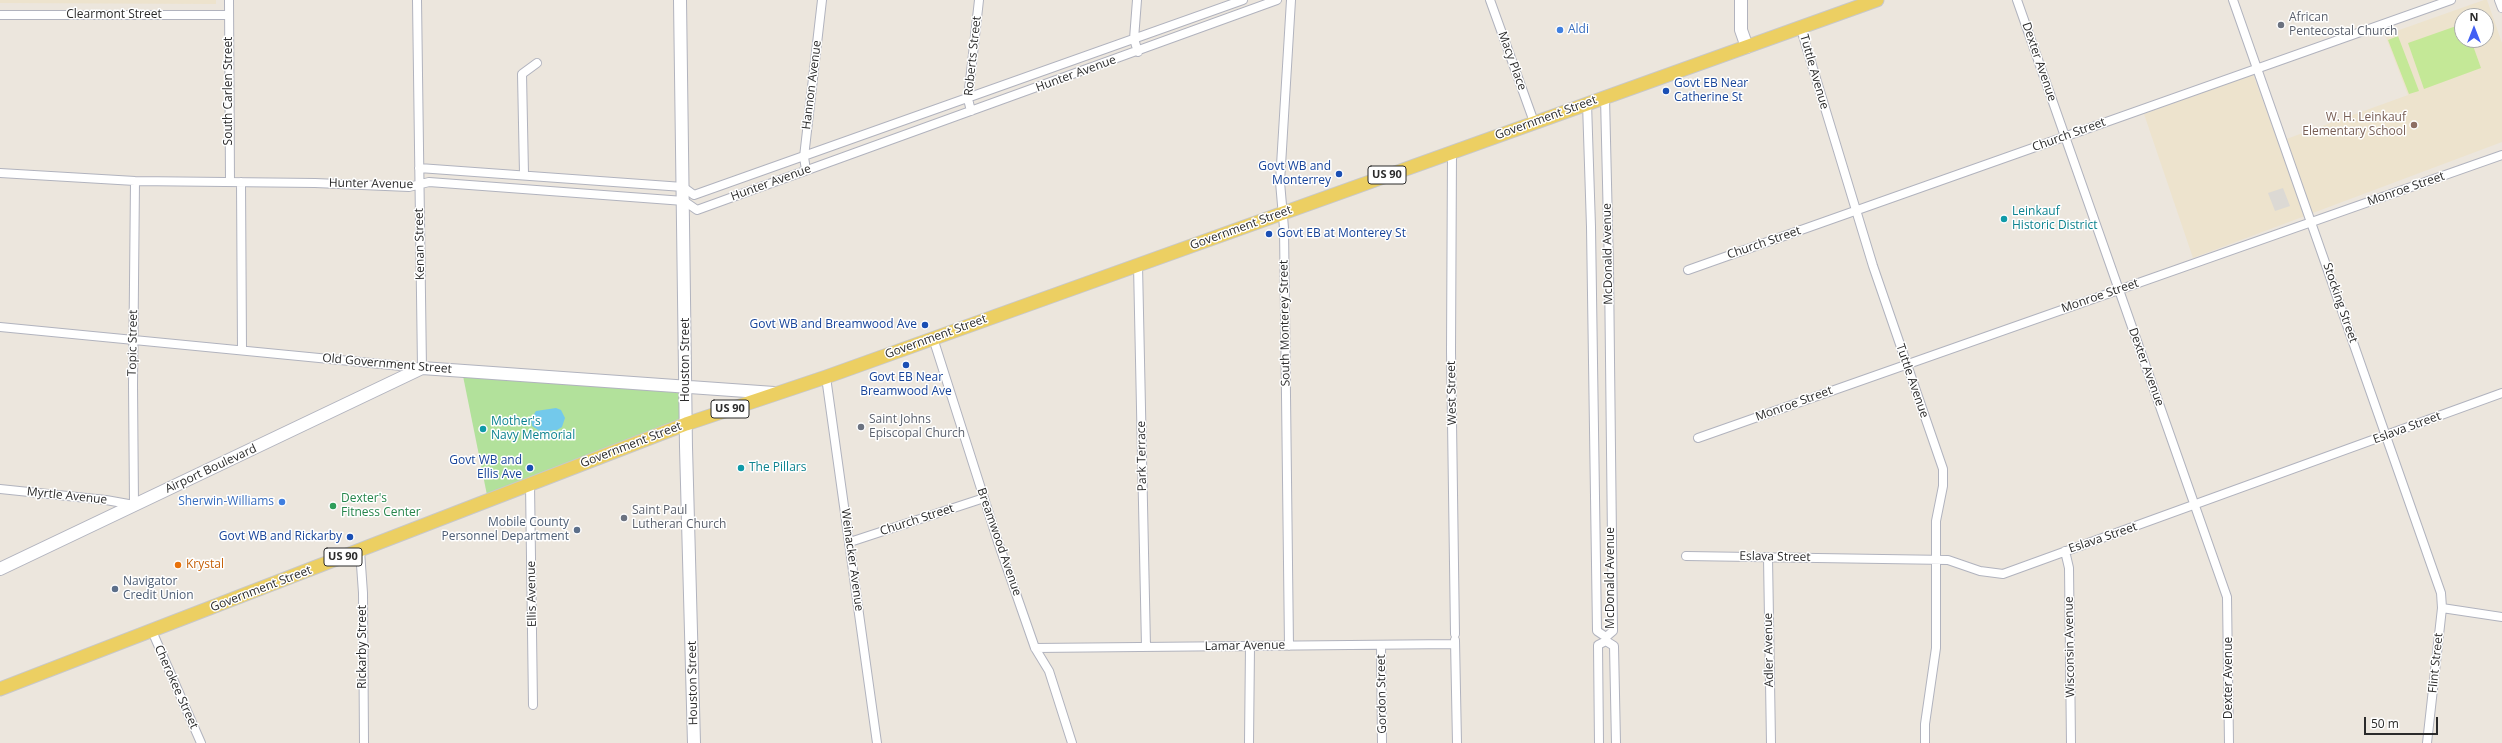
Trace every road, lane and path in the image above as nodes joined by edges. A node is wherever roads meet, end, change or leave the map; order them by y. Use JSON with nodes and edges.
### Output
{"nodes":[{"id":1,"x":229,"y":0,"type":"edge"},
{"id":2,"x":417,"y":0,"type":"edge"},
{"id":3,"x":680,"y":0,"type":"edge"},
{"id":4,"x":822,"y":0,"type":"edge"},
{"id":5,"x":978,"y":0,"type":"edge"},
{"id":6,"x":1137,"y":0,"type":"edge"},
{"id":7,"x":1243,"y":0,"type":"edge"},
{"id":8,"x":1277,"y":0,"type":"edge"},
{"id":9,"x":1291,"y":0,"type":"edge"},
{"id":10,"x":1490,"y":0,"type":"edge"},
{"id":11,"x":1741,"y":0,"type":"edge"},
{"id":12,"x":1877,"y":0,"type":"edge"},
{"id":13,"x":2017,"y":0,"type":"edge"},
{"id":14,"x":2233,"y":0,"type":"edge"},
{"id":15,"x":2451,"y":0,"type":"edge"},
{"id":16,"x":2499,"y":0,"type":"edge"},
{"id":17,"x":2502,"y":8,"type":"edge"},
{"id":18,"x":0,"y":15,"type":"edge"},
{"id":19,"x":229,"y":15,"type":"junction"},
{"id":20,"x":1801,"y":28,"type":"junction"},
{"id":21,"x":1134,"y":39,"type":"junction"},
{"id":22,"x":1747,"y":47,"type":"junction"},
{"id":23,"x":1138,"y":52,"type":"junction"},
{"id":24,"x":537,"y":63,"type":"dead end"},
{"id":25,"x":2257,"y":68,"type":"junction"},
{"id":26,"x":1605,"y":97,"type":"junction"},
{"id":27,"x":968,"y":99,"type":"junction"},
{"id":28,"x":1587,"y":103,"type":"junction"},
{"id":29,"x":971,"y":111,"type":"junction"},
{"id":30,"x":1534,"y":122,"type":"junction"},
{"id":31,"x":2064,"y":137,"type":"junction"},
{"id":32,"x":1452,"y":152,"type":"junction"},
{"id":33,"x":2502,"y":155,"type":"edge"},
{"id":34,"x":804,"y":157,"type":"junction"},
{"id":35,"x":419,"y":168,"type":"junction"},
{"id":36,"x":806,"y":170,"type":"junction"},
{"id":37,"x":0,"y":173,"type":"edge"},
{"id":38,"x":524,"y":174,"type":"junction"},
{"id":39,"x":135,"y":181,"type":"junction"},
{"id":40,"x":230,"y":182,"type":"junction"},
{"id":41,"x":241,"y":182,"type":"junction"},
{"id":42,"x":420,"y":185,"type":"junction"},
{"id":43,"x":683,"y":188,"type":"junction"},
{"id":44,"x":684,"y":201,"type":"junction"},
{"id":45,"x":1855,"y":212,"type":"junction"},
{"id":46,"x":1282,"y":213,"type":"junction"},
{"id":47,"x":2311,"y":222,"type":"junction"},
{"id":48,"x":1138,"y":265,"type":"junction"},
{"id":49,"x":1688,"y":270,"type":"dead end"},
{"id":50,"x":2118,"y":290,"type":"junction"},
{"id":51,"x":0,"y":327,"type":"edge"},
{"id":52,"x":933,"y":338,"type":"junction"},
{"id":53,"x":133,"y":341,"type":"junction"},
{"id":54,"x":242,"y":350,"type":"junction"},
{"id":55,"x":1906,"y":364,"type":"junction"},
{"id":56,"x":422,"y":368,"type":"junction"},
{"id":57,"x":826,"y":376,"type":"junction"},
{"id":58,"x":686,"y":387,"type":"junction"},
{"id":59,"x":774,"y":393,"type":"junction"},
{"id":60,"x":2502,"y":393,"type":"edge"},
{"id":61,"x":686,"y":424,"type":"junction"},
{"id":62,"x":2386,"y":435,"type":"junction"},
{"id":63,"x":1698,"y":438,"type":"dead end"},
{"id":64,"x":530,"y":484,"type":"junction"},
{"id":65,"x":0,"y":489,"type":"edge"},
{"id":66,"x":984,"y":498,"type":"junction"},
{"id":67,"x":134,"y":505,"type":"junction"},
{"id":68,"x":2195,"y":505,"type":"junction"},
{"id":69,"x":850,"y":542,"type":"junction"},
{"id":70,"x":360,"y":551,"type":"junction"},
{"id":71,"x":2065,"y":551,"type":"junction"},
{"id":72,"x":1686,"y":556,"type":"dead end"},
{"id":73,"x":1768,"y":557,"type":"junction"},
{"id":74,"x":1935,"y":560,"type":"junction"},
{"id":75,"x":0,"y":569,"type":"edge"},
{"id":76,"x":2442,"y":608,"type":"junction"},
{"id":77,"x":2502,"y":617,"type":"edge"},
{"id":78,"x":152,"y":631,"type":"junction"},
{"id":79,"x":1455,"y":638,"type":"junction"},
{"id":80,"x":1381,"y":645,"type":"junction"},
{"id":81,"x":1250,"y":646,"type":"junction"},
{"id":82,"x":1288,"y":646,"type":"junction"},
{"id":83,"x":1146,"y":647,"type":"junction"},
{"id":84,"x":1035,"y":648,"type":"junction"},
{"id":85,"x":0,"y":689,"type":"edge"},
{"id":86,"x":533,"y":705,"type":"dead end"},
{"id":87,"x":201,"y":743,"type":"edge"},
{"id":88,"x":364,"y":743,"type":"edge"},
{"id":89,"x":694,"y":743,"type":"edge"},
{"id":90,"x":877,"y":743,"type":"edge"},
{"id":91,"x":1072,"y":743,"type":"edge"},
{"id":92,"x":1249,"y":743,"type":"edge"},
{"id":93,"x":1382,"y":743,"type":"edge"},
{"id":94,"x":1457,"y":743,"type":"edge"},
{"id":95,"x":1599,"y":743,"type":"edge"},
{"id":96,"x":1616,"y":743,"type":"edge"},
{"id":97,"x":1770,"y":743,"type":"edge"},
{"id":98,"x":1925,"y":743,"type":"edge"},
{"id":99,"x":2071,"y":743,"type":"edge"},
{"id":100,"x":2229,"y":743,"type":"edge"},
{"id":101,"x":2427,"y":743,"type":"edge"}],
"edges":[{"from":1,"to":19,"type":"street","name":"South Carlen Street"},
{"from":2,"to":35,"type":"street","name":"Kenan Street"},
{"from":3,"to":43,"type":"street","name":"Houston Street"},
{"from":4,"to":34,"type":"street","name":"Hannon Avenue"},
{"from":5,"to":27,"type":"street","name":"Roberts Street"},
{"from":6,"to":21,"type":"street"},
{"from":7,"to":21,"type":"street","name":"Hunter Avenue"},
{"from":8,"to":23,"type":"street","name":"Hunter Avenue"},
{"from":9,"to":46,"type":"street","name":"South Monterey Street"},
{"from":10,"to":30,"type":"street","name":"Macy Place"},
{"from":11,"to":22,"type":"street"},
{"from":12,"to":20,"type":"main road","name":"Government Street","number":"US 90"},
{"from":13,"to":31,"type":"street","name":"Dexter Avenue"},
{"from":14,"to":25,"type":"street","name":"Stocking Street"},
{"from":15,"to":25,"type":"street","name":"Church Street"},
{"from":16,"to":17,"type":"street"},
{"from":18,"to":19,"type":"street","name":"Clearmont Street"},
{"from":19,"to":40,"type":"street","name":"South Carlen Street"},
{"from":20,"to":22,"type":"main road","name":"Government Street","number":"US 90"},
{"from":20,"to":45,"type":"street","name":"Tuttle Avenue"},
{"from":21,"to":23,"type":"street"},
{"from":21,"to":27,"type":"street","name":"Hunter Avenue"},
{"from":22,"to":26,"type":"main road","name":"Government Street","number":"US 90"},
{"from":23,"to":29,"type":"street","name":"Hunter Avenue"},
{"from":24,"to":38,"type":"street"},
{"from":25,"to":31,"type":"street","name":"Church Street"},
{"from":25,"to":47,"type":"street","name":"Stocking Street"},
{"from":26,"to":28,"type":"main road","name":"Government Street","number":"US 90"},
{"from":26,"to":28,"type":"street","name":"McDonald Avenue"},
{"from":27,"to":29,"type":"street","name":"Roberts Street"},
{"from":27,"to":34,"type":"street","name":"Hunter Avenue"},
{"from":28,"to":30,"type":"main road","name":"Government Street","number":"US 90"},
{"from":29,"to":36,"type":"street","name":"Hunter Avenue"},
{"from":30,"to":32,"type":"main road","name":"Government Street","number":"US 90"},
{"from":31,"to":45,"type":"street","name":"Church Street"},
{"from":31,"to":50,"type":"street","name":"Dexter Avenue"},
{"from":32,"to":46,"type":"main road","name":"Government Street","number":"US 90"},
{"from":32,"to":79,"type":"street","name":"West Street"},
{"from":33,"to":47,"type":"street","name":"Monroe Street"},
{"from":34,"to":36,"type":"street","name":"Hannon Avenue"},
{"from":34,"to":43,"type":"street","name":"Hunter Avenue"},
{"from":35,"to":38,"type":"street","name":"Hunter Avenue"},
{"from":35,"to":42,"type":"street","name":"Kenan Street"},
{"from":36,"to":44,"type":"street","name":"Hunter Avenue"},
{"from":37,"to":39,"type":"street"},
{"from":38,"to":43,"type":"street","name":"Hunter Avenue"},
{"from":39,"to":40,"type":"street"},
{"from":39,"to":53,"type":"street","name":"Topic Street"},
{"from":40,"to":41,"type":"street","name":"Hunter Avenue"},
{"from":41,"to":42,"type":"street","name":"Hunter Avenue"},
{"from":41,"to":54,"type":"street"},
{"from":42,"to":44,"type":"street","name":"Hunter Avenue"},
{"from":42,"to":56,"type":"street","name":"Kenan Street"},
{"from":43,"to":44,"type":"street","name":"Houston Street"},
{"from":44,"to":58,"type":"street","name":"Houston Street"},
{"from":45,"to":49,"type":"street","name":"Church Street"},
{"from":45,"to":55,"type":"street","name":"Tuttle Avenue"},
{"from":46,"to":48,"type":"main road","name":"Government Street","number":"US 90"},
{"from":46,"to":82,"type":"street","name":"South Monterey Street"},
{"from":47,"to":50,"type":"street","name":"Monroe Street"},
{"from":47,"to":62,"type":"street","name":"Stocking Street"},
{"from":48,"to":52,"type":"main road","name":"Government Street","number":"US 90"},
{"from":48,"to":83,"type":"street","name":"Park Terrace"},
{"from":50,"to":55,"type":"street","name":"Monroe Street"},
{"from":50,"to":68,"type":"street","name":"Dexter Avenue"},
{"from":51,"to":53,"type":"street","name":"Old Government Street"},
{"from":52,"to":57,"type":"main road","name":"Government Street","number":"US 90"},
{"from":52,"to":66,"type":"street","name":"Breamwood Avenue"},
{"from":53,"to":54,"type":"street","name":"Old Government Street"},
{"from":53,"to":67,"type":"street","name":"Topic Street"},
{"from":54,"to":56,"type":"street","name":"Old Government Street"},
{"from":55,"to":63,"type":"street","name":"Monroe Street"},
{"from":55,"to":74,"type":"street","name":"Tuttle Avenue"},
{"from":56,"to":58,"type":"street","name":"Old Government Street"},
{"from":56,"to":67,"type":"street","name":"Airport Boulevard"},
{"from":57,"to":59,"type":"main road","name":"Government Street","number":"US 90"},
{"from":57,"to":69,"type":"street","name":"Weinacker Avenue"},
{"from":58,"to":59,"type":"street","name":"Old Government Street"},
{"from":58,"to":61,"type":"street","name":"Houston Street"},
{"from":59,"to":61,"type":"main road","name":"Government Street","number":"US 90"},
{"from":60,"to":62,"type":"street","name":"Eslava Street"},
{"from":61,"to":64,"type":"main road","name":"Government Street","number":"US 90"},
{"from":61,"to":89,"type":"street","name":"Houston Street"},
{"from":62,"to":68,"type":"street","name":"Eslava Street"},
{"from":62,"to":76,"type":"street","name":"Stocking Street"},
{"from":64,"to":70,"type":"main road","name":"Government Street","number":"US 90"},
{"from":64,"to":86,"type":"street","name":"Ellis Avenue"},
{"from":65,"to":67,"type":"street","name":"Myrtle Avenue"},
{"from":66,"to":69,"type":"street","name":"Church Street"},
{"from":66,"to":84,"type":"street","name":"Breamwood Avenue"},
{"from":67,"to":75,"type":"street","name":"Airport Boulevard"},
{"from":68,"to":71,"type":"street","name":"Eslava Street"},
{"from":68,"to":100,"type":"street","name":"Dexter Avenue"},
{"from":69,"to":90,"type":"street","name":"Weinacker Avenue"},
{"from":70,"to":78,"type":"main road","name":"Government Street","number":"US 90"},
{"from":70,"to":88,"type":"street","name":"Rickarby Street"},
{"from":71,"to":74,"type":"street","name":"Eslava Street"},
{"from":71,"to":99,"type":"street","name":"Wisconsin Avenue"},
{"from":72,"to":73,"type":"street","name":"Eslava Street"},
{"from":73,"to":74,"type":"street","name":"Eslava Street"},
{"from":73,"to":97,"type":"street","name":"Adler Avenue"},
{"from":74,"to":98,"type":"street","name":"Tuttle Avenue"},
{"from":76,"to":77,"type":"street"},
{"from":76,"to":101,"type":"street","name":"Flint Street"},
{"from":78,"to":85,"type":"main road","name":"Government Street","number":"US 90"},
{"from":78,"to":87,"type":"street","name":"Cherokee Street"},
{"from":79,"to":80,"type":"street","name":"Lamar Avenue"},
{"from":79,"to":94,"type":"street","name":"West Street"},
{"from":80,"to":82,"type":"street","name":"Lamar Avenue"},
{"from":80,"to":93,"type":"street","name":"Gordon Street"},
{"from":81,"to":82,"type":"street","name":"Lamar Avenue"},
{"from":81,"to":83,"type":"street","name":"Lamar Avenue"},
{"from":81,"to":92,"type":"street"},
{"from":83,"to":84,"type":"street","name":"Lamar Avenue"},
{"from":84,"to":91,"type":"street","name":"Breamwood Avenue"},
{"from":95,"to":96,"type":"street","name":"McDonald Avenue"}]}
